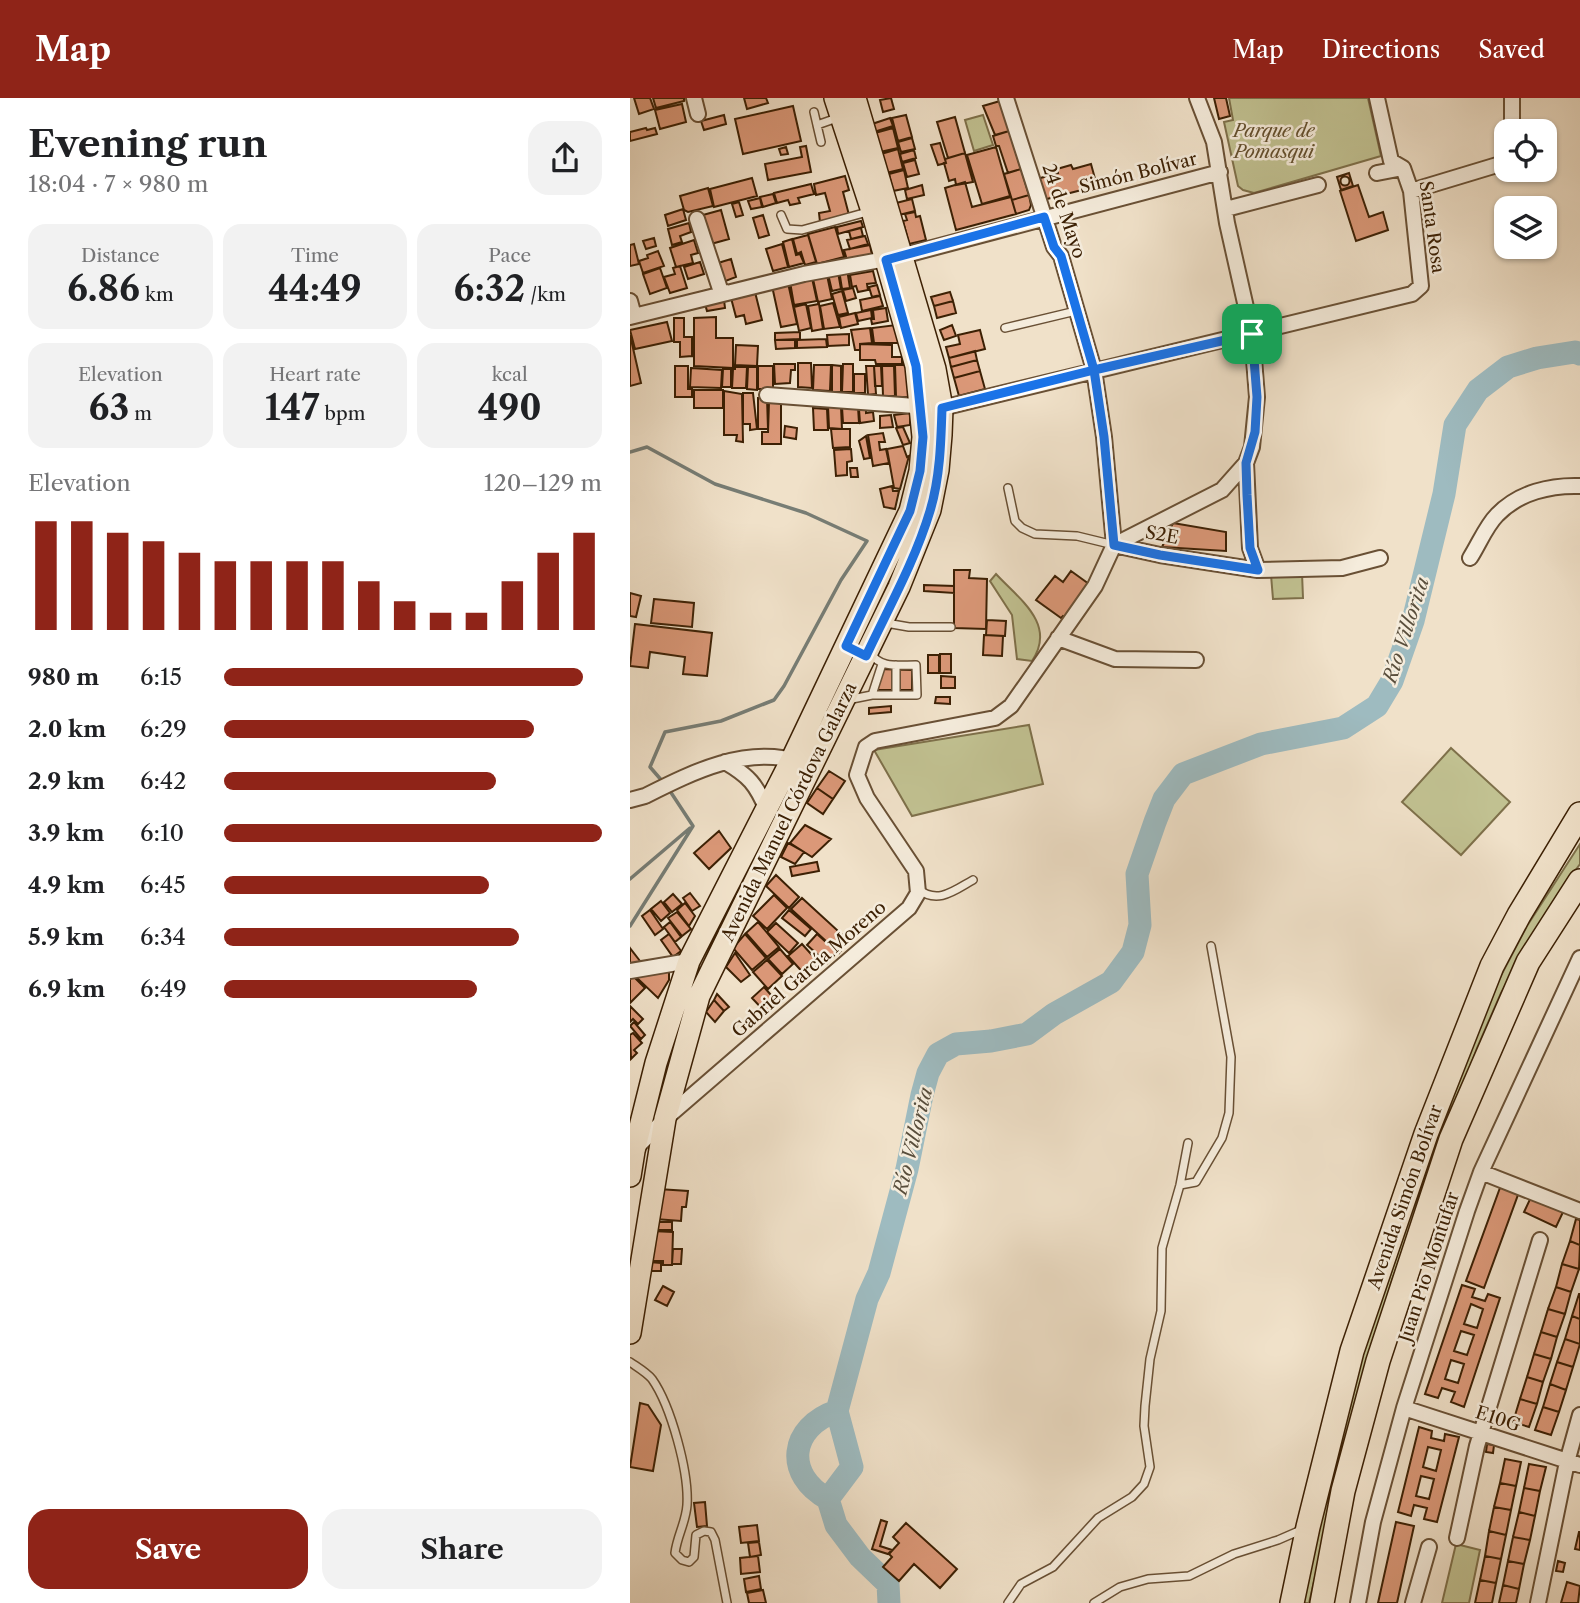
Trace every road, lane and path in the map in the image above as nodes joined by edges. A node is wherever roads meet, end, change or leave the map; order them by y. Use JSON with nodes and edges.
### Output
{"nodes":[{"id":1,"x":694,"y":98,"type":"edge"},
{"id":2,"x":855,"y":98,"type":"edge"},
{"id":3,"x":1006,"y":98,"type":"edge"},
{"id":4,"x":1197,"y":98,"type":"edge"},
{"id":5,"x":1377,"y":98,"type":"edge"},
{"id":6,"x":1512,"y":98,"type":"edge"},
{"id":7,"x":838,"y":107,"type":"edge"},
{"id":8,"x":814,"y":112,"type":"dead end"},
{"id":9,"x":698,"y":114,"type":"dead end"},
{"id":10,"x":1511,"y":119,"type":"edge"},
{"id":11,"x":817,"y":125,"type":"junction"},
{"id":12,"x":821,"y":142,"type":"dead end"},
{"id":13,"x":1494,"y":166,"type":"edge"},
{"id":14,"x":1403,"y":168,"type":"junction"},
{"id":15,"x":1220,"y":172,"type":"junction"},
{"id":16,"x":1377,"y":173,"type":"dead end"},
{"id":17,"x":1318,"y":185,"type":"dead end"},
{"id":18,"x":1411,"y":191,"type":"junction"},
{"id":19,"x":1226,"y":209,"type":"junction"},
{"id":20,"x":872,"y":211,"type":"junction"},
{"id":21,"x":781,"y":215,"type":"dead end"},
{"id":22,"x":1044,"y":217,"type":"junction"},
{"id":23,"x":696,"y":219,"type":"dead end"},
{"id":24,"x":894,"y":258,"type":"junction"},
{"id":25,"x":725,"y":292,"type":"junction"},
{"id":26,"x":630,"y":301,"type":"edge"},
{"id":27,"x":1076,"y":311,"type":"junction"},
{"id":28,"x":632,"y":316,"type":"edge"},
{"id":29,"x":1005,"y":328,"type":"dead end"},
{"id":30,"x":1252,"y":334,"type":"junction"},
{"id":31,"x":1094,"y":370,"type":"junction"},
{"id":32,"x":767,"y":395,"type":"dead end"},
{"id":33,"x":932,"y":407,"type":"junction"},
{"id":34,"x":1246,"y":463,"type":"junction"},
{"id":35,"x":1580,"y":486,"type":"edge"},
{"id":36,"x":1008,"y":488,"type":"dead end"},
{"id":37,"x":1114,"y":545,"type":"junction"},
{"id":38,"x":1380,"y":558,"type":"dead end"},
{"id":39,"x":1471,"y":558,"type":"dead end"},
{"id":40,"x":1258,"y":570,"type":"junction"},
{"id":41,"x":882,"y":622,"type":"junction"},
{"id":42,"x":951,"y":628,"type":"dead end"},
{"id":43,"x":1059,"y":638,"type":"junction"},
{"id":44,"x":846,"y":646,"type":"junction"},
{"id":45,"x":872,"y":656,"type":"junction"},
{"id":46,"x":1196,"y":660,"type":"dead end"},
{"id":47,"x":896,"y":665,"type":"junction"},
{"id":48,"x":873,"y":695,"type":"junction"},
{"id":49,"x":896,"y":695,"type":"junction"},
{"id":50,"x":835,"y":702,"type":"junction"},
{"id":51,"x":725,"y":762,"type":"junction"},
{"id":52,"x":802,"y":762,"type":"junction"},
{"id":53,"x":630,"y":800,"type":"edge"},
{"id":54,"x":766,"y":810,"type":"junction"},
{"id":55,"x":1580,"y":814,"type":"edge"},
{"id":56,"x":973,"y":880,"type":"dead end"},
{"id":57,"x":1580,"y":881,"type":"edge"},
{"id":58,"x":918,"y":889,"type":"junction"},
{"id":59,"x":1211,"y":946,"type":"dead end"},
{"id":60,"x":1580,"y":958,"type":"edge"},
{"id":61,"x":689,"y":961,"type":"junction"},
{"id":62,"x":630,"y":971,"type":"edge"},
{"id":63,"x":665,"y":1119,"type":"junction"},
{"id":64,"x":1188,"y":1143,"type":"dead end"},
{"id":65,"x":658,"y":1152,"type":"junction"},
{"id":66,"x":632,"y":1159,"type":"edge"},
{"id":67,"x":1482,"y":1172,"type":"junction"},
{"id":68,"x":1180,"y":1185,"type":"junction"},
{"id":69,"x":1580,"y":1211,"type":"edge"},
{"id":70,"x":1540,"y":1240,"type":"dead end"},
{"id":71,"x":630,"y":1333,"type":"edge"},
{"id":72,"x":630,"y":1362,"type":"edge"},
{"id":73,"x":1404,"y":1408,"type":"junction"},
{"id":74,"x":1580,"y":1415,"type":"edge"},
{"id":75,"x":1481,"y":1434,"type":"junction"},
{"id":76,"x":1573,"y":1464,"type":"edge"},
{"id":77,"x":1308,"y":1527,"type":"junction"},
{"id":78,"x":1457,"y":1538,"type":"dead end"},
{"id":79,"x":1429,"y":1547,"type":"dead end"},
{"id":80,"x":727,"y":1603,"type":"edge"},
{"id":81,"x":1008,"y":1603,"type":"edge"},
{"id":82,"x":1094,"y":1603,"type":"edge"},
{"id":83,"x":1292,"y":1603,"type":"edge"},
{"id":84,"x":1322,"y":1603,"type":"edge"},
{"id":85,"x":1358,"y":1603,"type":"edge"},
{"id":86,"x":1413,"y":1603,"type":"edge"},
{"id":87,"x":1538,"y":1603,"type":"edge"}],
"edges":[{"from":1,"to":9,"type":"street"},
{"from":2,"to":24,"type":"main road","name":"Avenida Manuel Córdova Galarza"},
{"from":3,"to":22,"type":"street","name":"24 de Mayo"},
{"from":4,"to":15,"type":"street"},
{"from":5,"to":14,"type":"street","name":"Santa Rosa"},
{"from":6,"to":10,"type":"street"},
{"from":7,"to":11,"type":"lane"},
{"from":7,"to":20,"type":"main road","name":"Avenida Manuel Córdova Galarza"},
{"from":8,"to":11,"type":"lane"},
{"from":11,"to":12,"type":"lane"},
{"from":13,"to":18,"type":"street"},
{"from":14,"to":16,"type":"street"},
{"from":14,"to":18,"type":"street","name":"Santa Rosa"},
{"from":15,"to":19,"type":"street"},
{"from":15,"to":22,"type":"street","name":"Simón Bolívar"},
{"from":17,"to":19,"type":"street"},
{"from":18,"to":30,"type":"street","name":"Santa Rosa"},
{"from":19,"to":30,"type":"street"},
{"from":20,"to":21,"type":"lane"},
{"from":20,"to":24,"type":"main road","name":"Avenida Manuel Córdova Galarza"},
{"from":22,"to":24,"type":"street","name":"Simón Bolívar"},
{"from":22,"to":27,"type":"street","name":"24 de Mayo"},
{"from":23,"to":25,"type":"street"},
{"from":24,"to":25,"type":"street","name":"Simón Bolívar"},
{"from":24,"to":33,"type":"main road","name":"Avenida Manuel Córdova Galarza"},
{"from":25,"to":28,"type":"street","name":"Simón Bolívar"},
{"from":26,"to":28,"type":"street"},
{"from":27,"to":29,"type":"lane"},
{"from":27,"to":31,"type":"street","name":"24 de Mayo"},
{"from":30,"to":31,"type":"street"},
{"from":30,"to":34,"type":"street"},
{"from":31,"to":33,"type":"street"},
{"from":31,"to":37,"type":"street","name":"24 de Mayo"},
{"from":32,"to":33,"type":"street"},
{"from":33,"to":41,"type":"main road","name":"Avenida Manuel Córdova Galarza"},
{"from":33,"to":44,"type":"main road","name":"Avenida Manuel Córdova Galarza"},
{"from":34,"to":37,"type":"street"},
{"from":34,"to":40,"type":"street"},
{"from":35,"to":39,"type":"street"},
{"from":36,"to":37,"type":"lane","name":"S2E"},
{"from":37,"to":40,"type":"street","name":"S2E"},
{"from":37,"to":43,"type":"street"},
{"from":38,"to":40,"type":"street","name":"S2E"},
{"from":41,"to":42,"type":"lane"},
{"from":41,"to":45,"type":"main road","name":"Avenida Manuel Córdova Galarza"},
{"from":43,"to":46,"type":"street"},
{"from":43,"to":58,"type":"street"},
{"from":44,"to":45,"type":"main road"},
{"from":44,"to":50,"type":"main road","name":"Avenida Manuel Córdova Galarza"},
{"from":45,"to":47,"type":"lane"},
{"from":45,"to":48,"type":"lane"},
{"from":45,"to":50,"type":"main road","name":"Avenida Manuel Córdova Galarza"},
{"from":47,"to":49,"type":"lane"},
{"from":47,"to":49,"type":"lane"},
{"from":48,"to":49,"type":"lane"},
{"from":48,"to":50,"type":"lane"},
{"from":50,"to":52,"type":"main road","name":"Avenida Manuel Córdova Galarza"},
{"from":51,"to":52,"type":"street"},
{"from":51,"to":53,"type":"street"},
{"from":51,"to":54,"type":"street"},
{"from":52,"to":54,"type":"main road","name":"Avenida Manuel Córdova Galarza"},
{"from":52,"to":63,"type":"main road","name":"Avenida Manuel Córdova Galarza"},
{"from":54,"to":61,"type":"main road","name":"Avenida Manuel Córdova Galarza"},
{"from":55,"to":77,"type":"highway","name":"Avenida Simón Bolívar"},
{"from":56,"to":58,"type":"lane"},
{"from":57,"to":84,"type":"highway","name":"Avenida Simón Bolívar"},
{"from":58,"to":63,"type":"street","name":"Gabriel García Moreno"},
{"from":59,"to":68,"type":"lane"},
{"from":60,"to":67,"type":"street","name":"Juan Pio Montufar"},
{"from":61,"to":62,"type":"street"},
{"from":61,"to":66,"type":"main road","name":"Avenida Manuel Córdova Galarza"},
{"from":63,"to":65,"type":"main road","name":"Avenida Manuel Córdova Galarza"},
{"from":63,"to":66,"type":"street","name":"Gabriel García Moreno"},
{"from":64,"to":68,"type":"lane"},
{"from":65,"to":66,"type":"main road"},
{"from":65,"to":71,"type":"main road","name":"Avenida Manuel Córdova Galarza"},
{"from":67,"to":69,"type":"street"},
{"from":67,"to":73,"type":"street","name":"Juan Pio Montufar"},
{"from":68,"to":81,"type":"lane"},
{"from":70,"to":75,"type":"street"},
{"from":72,"to":80,"type":"lane"},
{"from":73,"to":75,"type":"street","name":"E10G"},
{"from":73,"to":85,"type":"street","name":"Juan Pio Montufar"},
{"from":74,"to":76,"type":"street"},
{"from":75,"to":76,"type":"street","name":"E10G"},
{"from":75,"to":78,"type":"street"},
{"from":76,"to":87,"type":"street"},
{"from":77,"to":82,"type":"lane"},
{"from":77,"to":83,"type":"highway","name":"Avenida Simón Bolívar"},
{"from":79,"to":86,"type":"street"}]}
